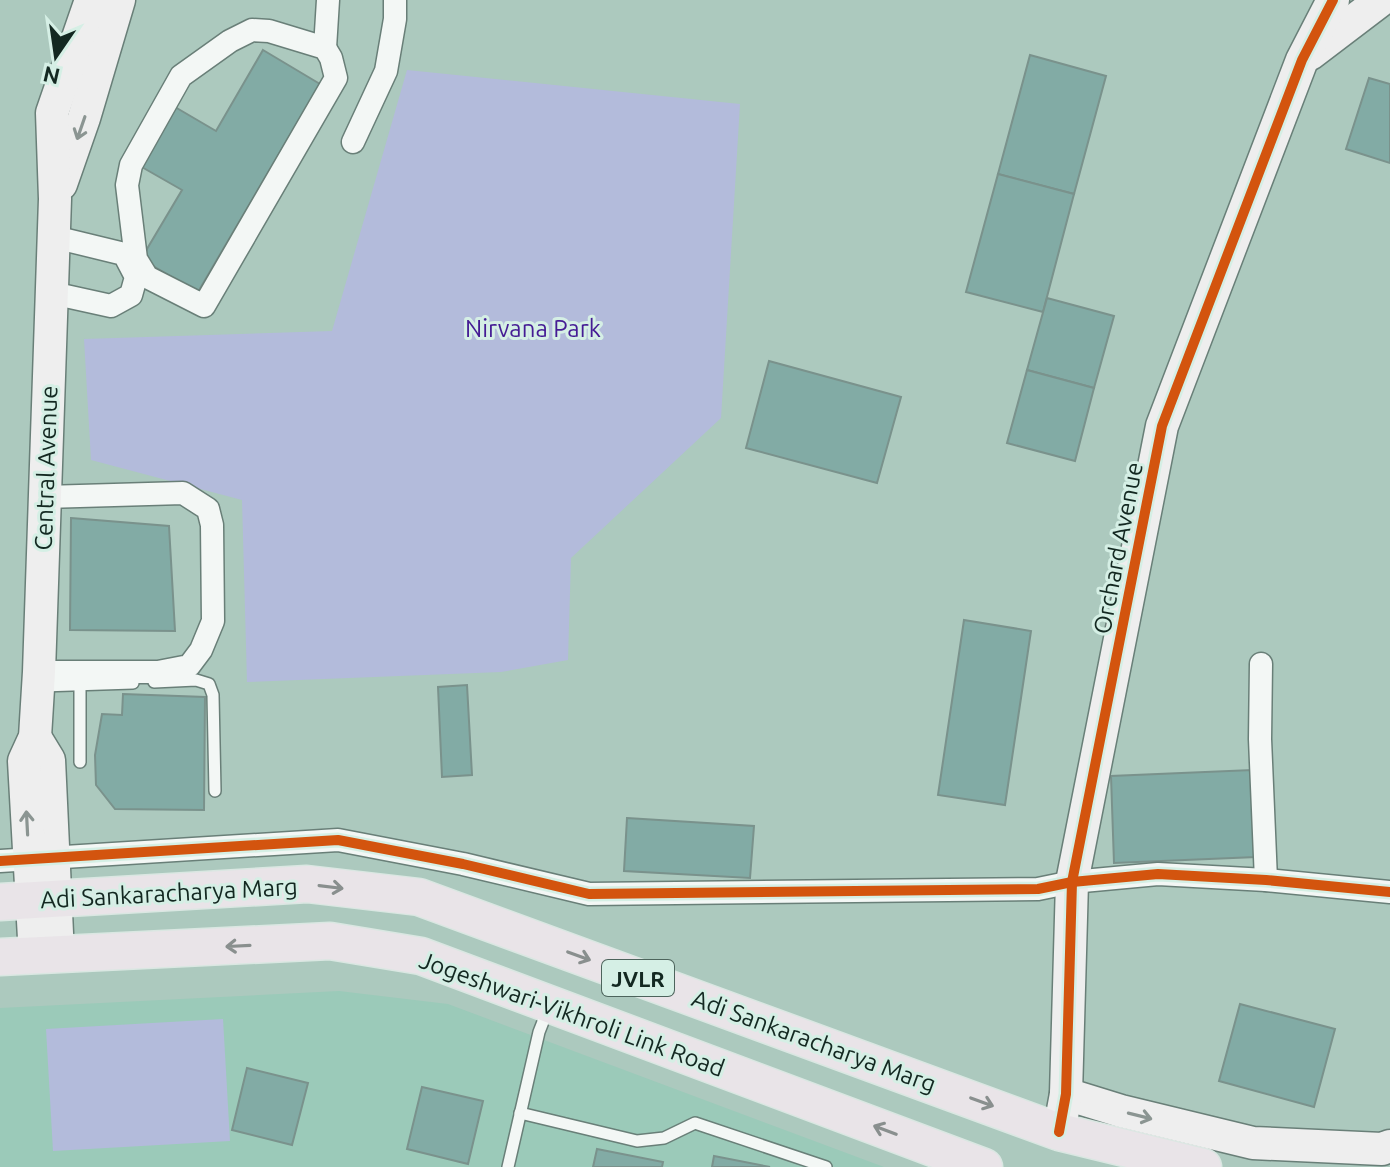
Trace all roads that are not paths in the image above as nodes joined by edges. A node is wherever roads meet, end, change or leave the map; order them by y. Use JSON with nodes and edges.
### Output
{"nodes":[{"id":1,"x":91,"y":0,"type":"edge"},
{"id":2,"x":119,"y":0,"type":"edge"},
{"id":3,"x":328,"y":0,"type":"edge"},
{"id":4,"x":395,"y":0,"type":"edge"},
{"id":5,"x":1333,"y":0,"type":"edge"},
{"id":6,"x":1381,"y":0,"type":"edge"},
{"id":7,"x":325,"y":48,"type":"junction"},
{"id":8,"x":1302,"y":60,"type":"junction"},
{"id":9,"x":353,"y":142,"type":"dead end"},
{"id":10,"x":55,"y":199,"type":"junction"},
{"id":11,"x":54,"y":237,"type":"junction"},
{"id":12,"x":52,"y":293,"type":"junction"},
{"id":13,"x":45,"y":497,"type":"junction"},
{"id":14,"x":1261,"y":664,"type":"dead end"},
{"id":15,"x":38,"y":679,"type":"junction"},
{"id":16,"x":80,"y":684,"type":"junction"},
{"id":17,"x":80,"y":762,"type":"dead end"},
{"id":18,"x":215,"y":791,"type":"dead end"},
{"id":19,"x":28,"y":859,"type":"edge"},
{"id":20,"x":1266,"y":880,"type":"junction"},
{"id":21,"x":1072,"y":882,"type":"junction"},
{"id":22,"x":1390,"y":892,"type":"edge"},
{"id":23,"x":30,"y":901,"type":"edge"},
{"id":24,"x":31,"y":956,"type":"edge"},
{"id":25,"x":550,"y":1004,"type":"junction"},
{"id":26,"x":1066,"y":1094,"type":"junction"},
{"id":27,"x":520,"y":1113,"type":"junction"},
{"id":28,"x":1059,"y":1132,"type":"junction"},
{"id":29,"x":1390,"y":1146,"type":"edge"},
{"id":30,"x":803,"y":1163,"type":"edge"},
{"id":31,"x":508,"y":1167,"type":"edge"},
{"id":32,"x":826,"y":1167,"type":"edge"},
{"id":33,"x":984,"y":1167,"type":"edge"},
{"id":34,"x":1203,"y":1167,"type":"edge"}],
"edges":[{"from":1,"to":10,"type":"street","name":"Central Avenue"},
{"from":2,"to":10,"type":"street","name":"Central Avenue","one_way":true},
{"from":3,"to":7,"type":"street"},
{"from":4,"to":9,"type":"street"},
{"from":5,"to":8,"type":"street","name":"Orchard Avenue"},
{"from":6,"to":8,"type":"street"},
{"from":7,"to":7,"type":"street"},
{"from":8,"to":21,"type":"street","name":"Orchard Avenue"},
{"from":10,"to":11,"type":"street","name":"Central Avenue"},
{"from":11,"to":12,"type":"street","name":"Central Avenue"},
{"from":11,"to":12,"type":"street"},
{"from":12,"to":13,"type":"street","name":"Central Avenue"},
{"from":13,"to":15,"type":"street","name":"Central Avenue"},
{"from":13,"to":15,"type":"street"},
{"from":14,"to":20,"type":"street"},
{"from":15,"to":16,"type":"lane"},
{"from":15,"to":19,"type":"street","name":"Central Avenue"},
{"from":16,"to":17,"type":"lane"},
{"from":16,"to":18,"type":"lane"},
{"from":19,"to":21,"type":"street"},
{"from":19,"to":23,"type":"street","name":"Central Avenue"},
{"from":20,"to":21,"type":"street"},
{"from":20,"to":22,"type":"street"},
{"from":21,"to":26,"type":"street","name":"Orchard Avenue"},
{"from":23,"to":24,"type":"street","name":"Central Avenue"},
{"from":23,"to":28,"type":"main road","name":"Adi Sankaracharya Marg","number":"JVLR","one_way":true},
{"from":25,"to":24,"type":"main road","name":"Jogeshwari-Vikhroli Link Road","number":"JVLR","one_way":true},
{"from":25,"to":27,"type":"lane"},
{"from":33,"to":25,"type":"main road","name":"Jogeshwari-Vikhroli Link Road","number":"JVLR","one_way":true},
{"from":26,"to":28,"type":"street","name":"Orchard Avenue"},
{"from":26,"to":29,"type":"street","one_way":true},
{"from":27,"to":30,"type":"lane"},
{"from":27,"to":31,"type":"lane"},
{"from":28,"to":34,"type":"main road","name":"Adi Sankaracharya Marg","number":"JVLR"},
{"from":30,"to":32,"type":"lane"}]}
